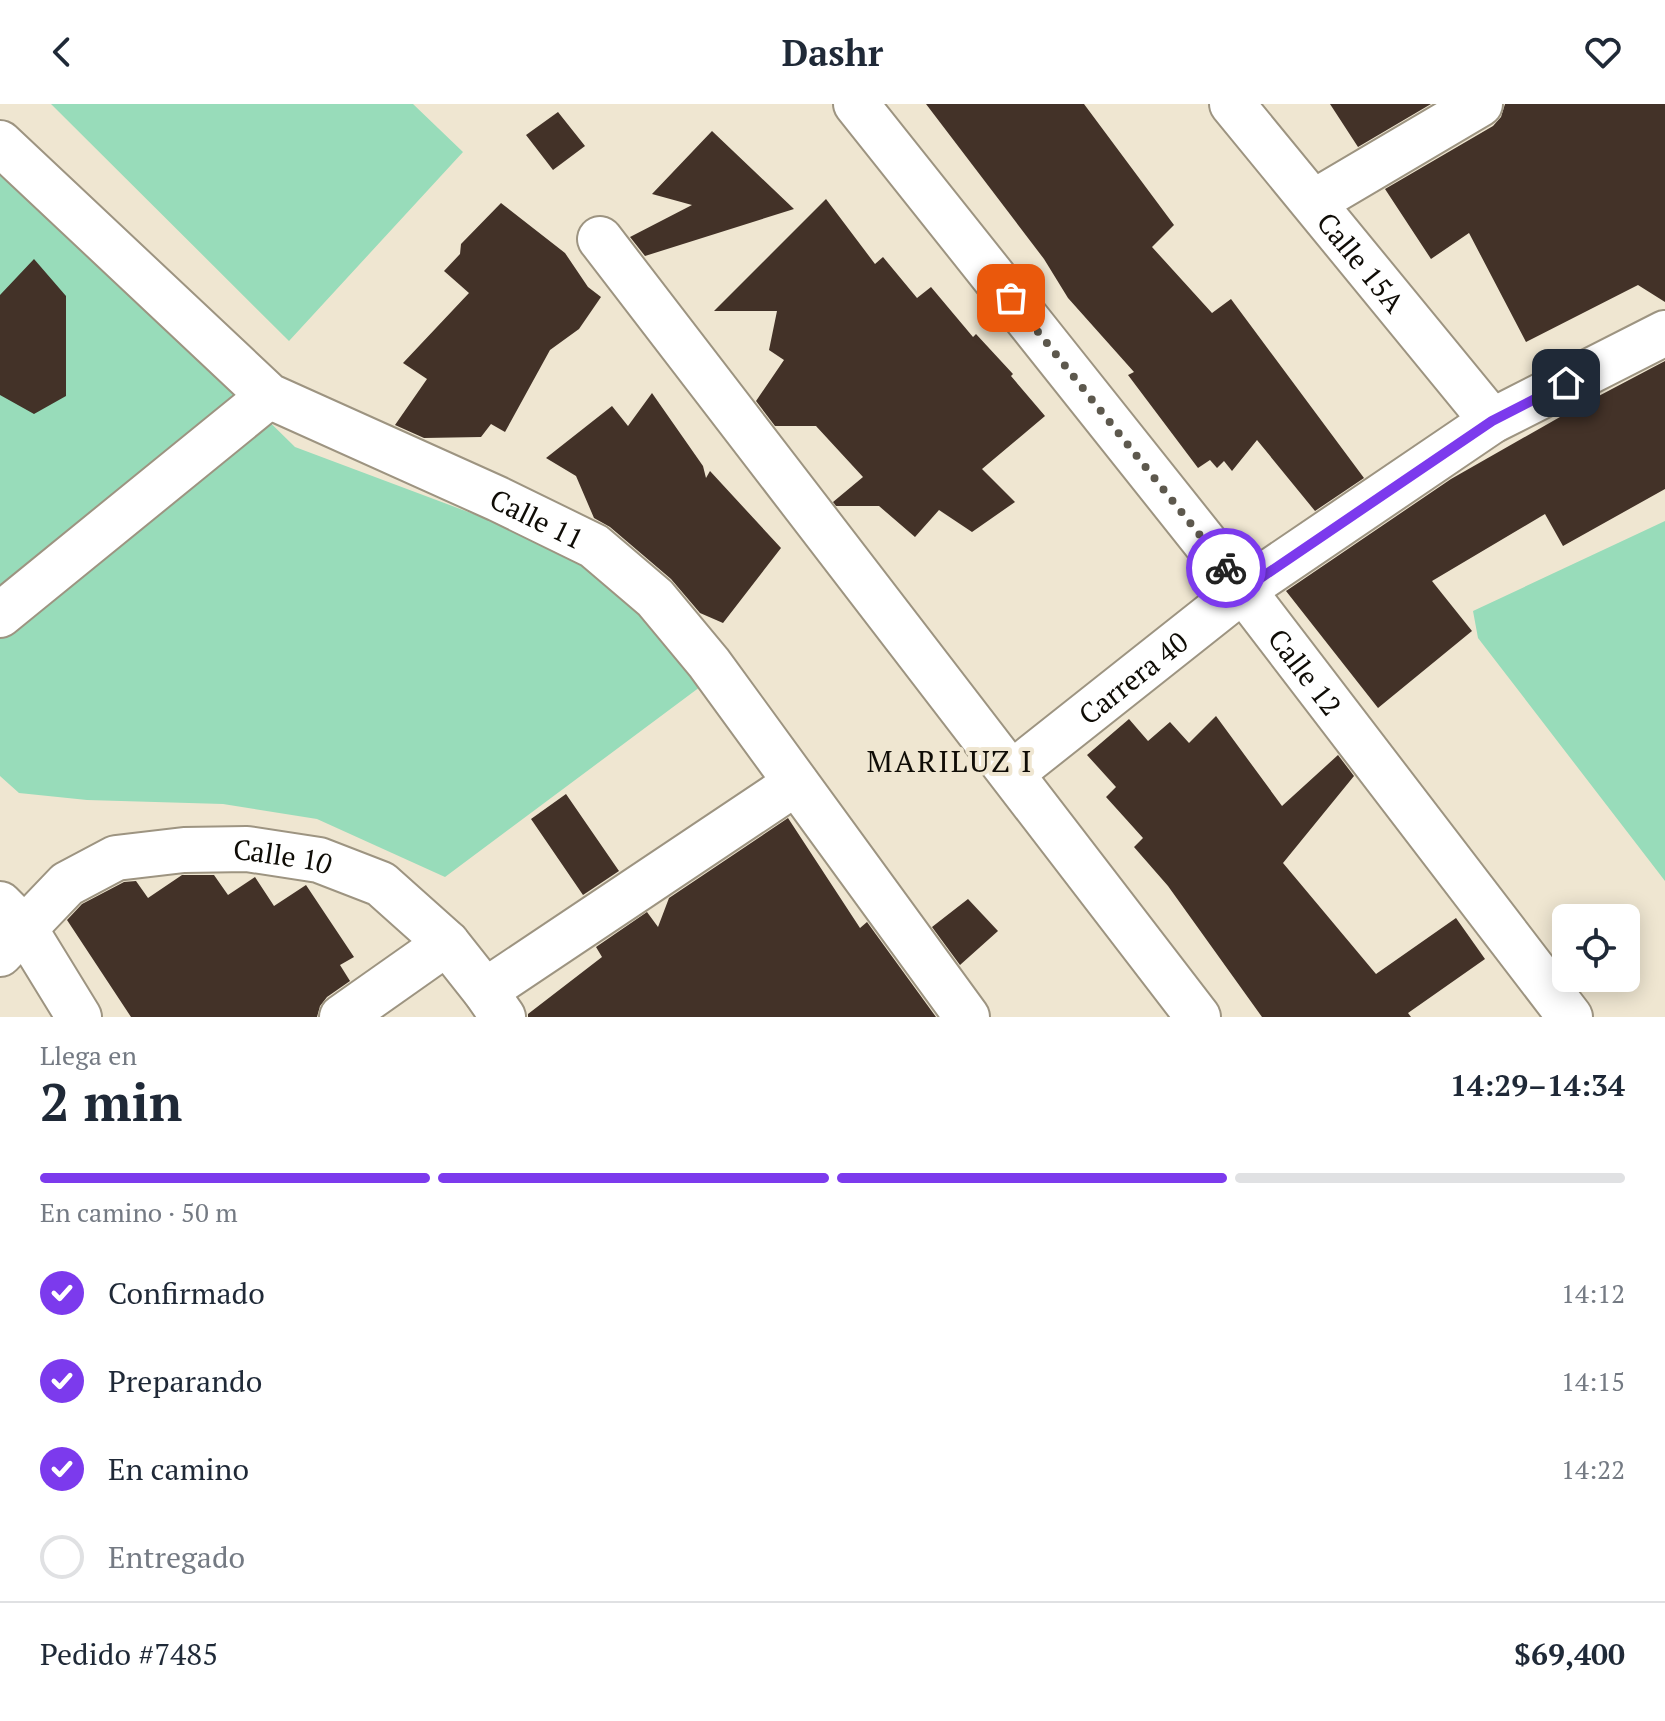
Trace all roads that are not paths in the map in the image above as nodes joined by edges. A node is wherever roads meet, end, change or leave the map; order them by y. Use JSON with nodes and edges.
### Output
{"nodes":[{"id":1,"x":856,"y":104,"type":"edge"},
{"id":2,"x":1232,"y":104,"type":"edge"},
{"id":3,"x":1480,"y":104,"type":"edge"},
{"id":4,"x":0,"y":143,"type":"edge"},
{"id":5,"x":1314,"y":202,"type":"junction"},
{"id":6,"x":600,"y":239,"type":"dead end"},
{"id":7,"x":1665,"y":333,"type":"edge"},
{"id":8,"x":269,"y":396,"type":"junction"},
{"id":9,"x":1492,"y":421,"type":"junction"},
{"id":10,"x":1243,"y":590,"type":"junction"},
{"id":11,"x":0,"y":615,"type":"edge"},
{"id":12,"x":1012,"y":773,"type":"junction"},
{"id":13,"x":796,"y":783,"type":"junction"},
{"id":14,"x":8,"y":929,"type":"edge"},
{"id":15,"x":447,"y":943,"type":"junction"},
{"id":16,"x":494,"y":1004,"type":"edge"},
{"id":17,"x":79,"y":1017,"type":"edge"},
{"id":18,"x":342,"y":1017,"type":"edge"},
{"id":19,"x":967,"y":1017,"type":"edge"},
{"id":20,"x":1198,"y":1017,"type":"edge"},
{"id":21,"x":1570,"y":1017,"type":"edge"}],
"edges":[{"from":1,"to":10,"type":"street","name":"Calle 12"},
{"from":2,"to":5,"type":"street","name":"Calle 15A"},
{"from":3,"to":5,"type":"street"},
{"from":4,"to":8,"type":"street","name":"Calle 11"},
{"from":5,"to":9,"type":"street","name":"Calle 15A"},
{"from":6,"to":12,"type":"street"},
{"from":7,"to":9,"type":"street","name":"Carrera 40"},
{"from":8,"to":11,"type":"street"},
{"from":8,"to":13,"type":"street","name":"Calle 11"},
{"from":9,"to":10,"type":"street","name":"Carrera 40"},
{"from":10,"to":12,"type":"street","name":"Carrera 40"},
{"from":10,"to":21,"type":"street","name":"Calle 12"},
{"from":12,"to":20,"type":"street"},
{"from":13,"to":16,"type":"street"},
{"from":13,"to":19,"type":"street","name":"Calle 11"},
{"from":14,"to":15,"type":"street","name":"Calle 10"},
{"from":14,"to":17,"type":"street"},
{"from":15,"to":16,"type":"street","name":"Calle 10"},
{"from":15,"to":18,"type":"street"}]}
